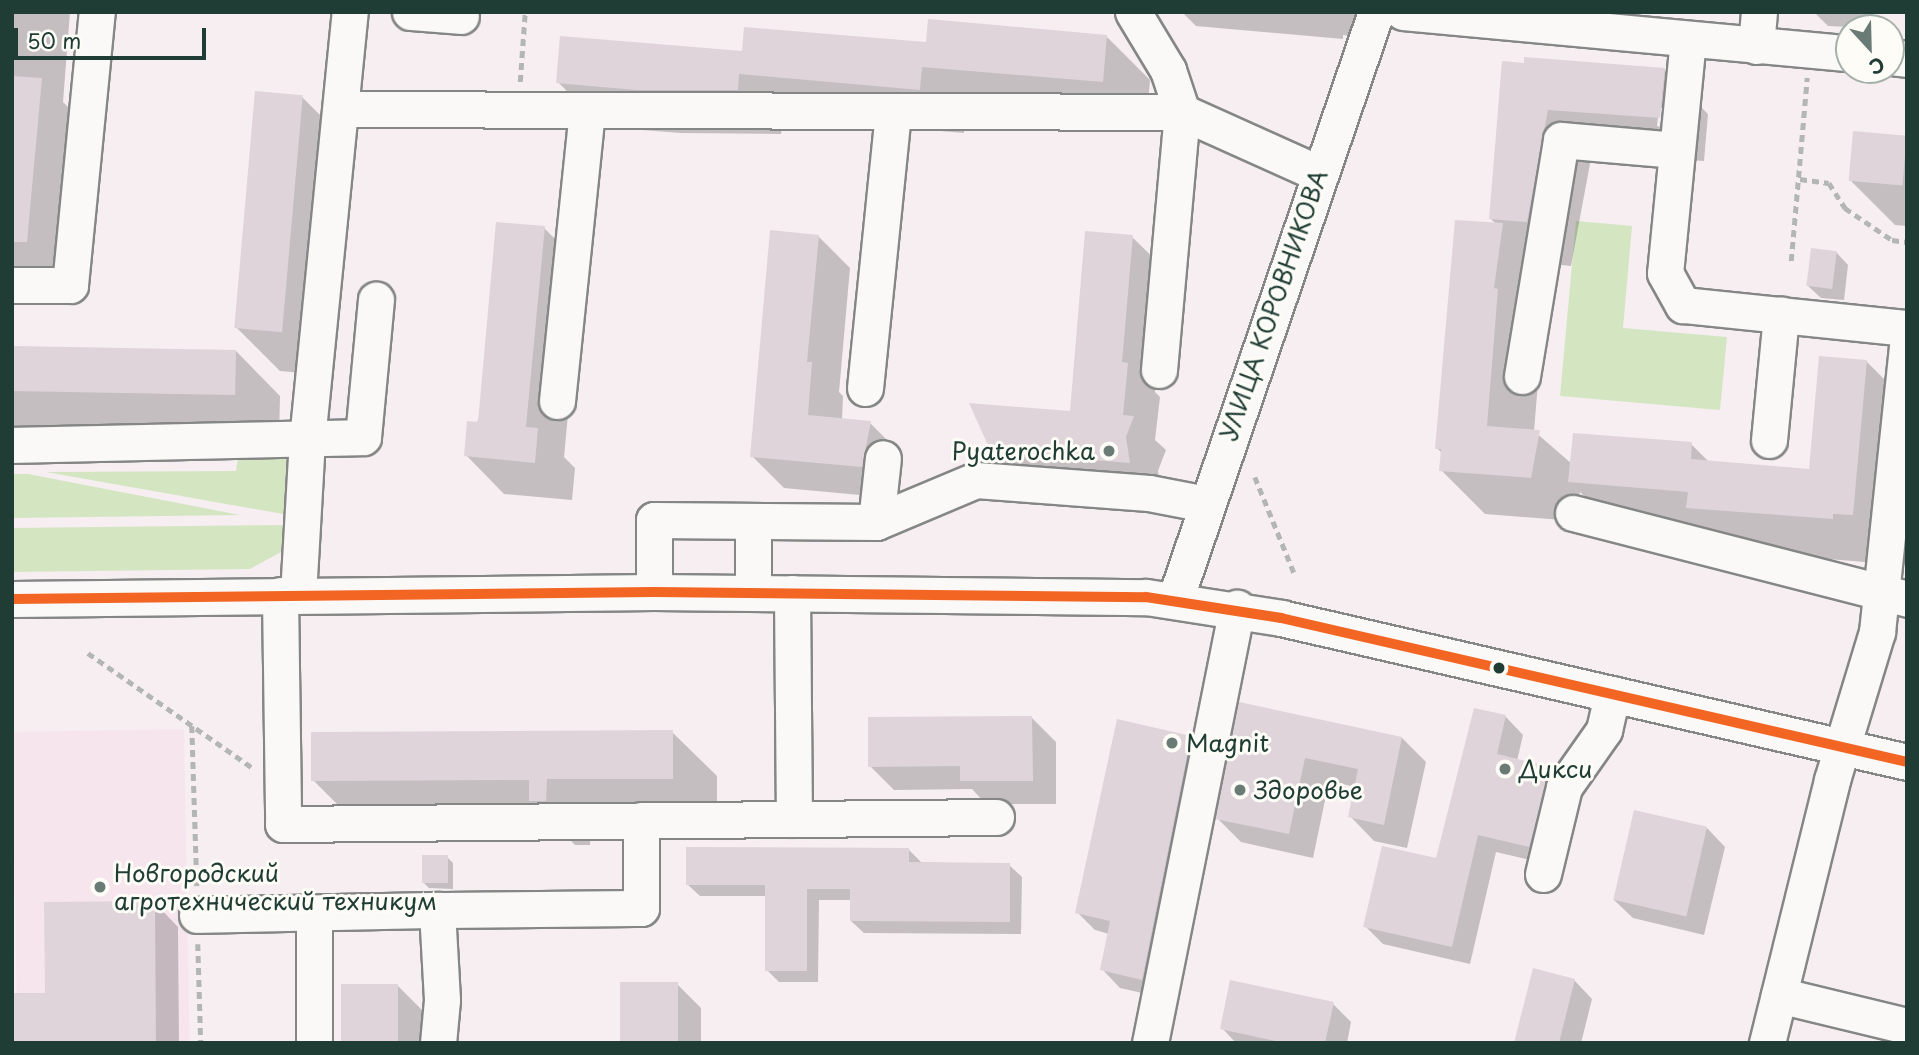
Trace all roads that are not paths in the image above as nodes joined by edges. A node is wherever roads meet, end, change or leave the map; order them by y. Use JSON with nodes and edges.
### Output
{"nodes":[{"id":1,"x":97,"y":12,"type":"edge"},
{"id":2,"x":349,"y":12,"type":"edge"},
{"id":3,"x":410,"y":12,"type":"edge"},
{"id":4,"x":1133,"y":12,"type":"edge"},
{"id":5,"x":1376,"y":12,"type":"edge"},
{"id":6,"x":1403,"y":12,"type":"edge"},
{"id":7,"x":461,"y":16,"type":"dead end"},
{"id":8,"x":1757,"y":29,"type":"edge"},
{"id":9,"x":1688,"y":39,"type":"junction"},
{"id":10,"x":1835,"y":52,"type":"edge"},
{"id":11,"x":341,"y":110,"type":"junction"},
{"id":12,"x":587,"y":111,"type":"junction"},
{"id":13,"x":893,"y":111,"type":"junction"},
{"id":14,"x":1182,"y":112,"type":"junction"},
{"id":15,"x":1676,"y":150,"type":"junction"},
{"id":16,"x":1318,"y":173,"type":"junction"},
{"id":17,"x":12,"y":285,"type":"edge"},
{"id":18,"x":376,"y":300,"type":"dead end"},
{"id":19,"x":1781,"y":315,"type":"junction"},
{"id":20,"x":1907,"y":328,"type":"edge"},
{"id":21,"x":1907,"y":347,"type":"edge"},
{"id":22,"x":1159,"y":370,"type":"dead end"},
{"id":23,"x":1522,"y":376,"type":"dead end"},
{"id":24,"x":865,"y":388,"type":"dead end"},
{"id":25,"x":557,"y":401,"type":"dead end"},
{"id":26,"x":307,"y":440,"type":"junction"},
{"id":27,"x":1769,"y":440,"type":"dead end"},
{"id":28,"x":12,"y":445,"type":"edge"},
{"id":29,"x":883,"y":458,"type":"dead end"},
{"id":30,"x":1900,"y":485,"type":"edge"},
{"id":31,"x":1206,"y":504,"type":"junction"},
{"id":32,"x":1573,"y":513,"type":"dead end"},
{"id":33,"x":753,"y":521,"type":"junction"},
{"id":34,"x":876,"y":522,"type":"junction"},
{"id":35,"x":654,"y":592,"type":"junction"},
{"id":36,"x":752,"y":592,"type":"junction"},
{"id":37,"x":792,"y":593,"type":"junction"},
{"id":38,"x":289,"y":595,"type":"junction"},
{"id":39,"x":1894,"y":597,"type":"edge"},
{"id":40,"x":12,"y":599,"type":"edge"},
{"id":41,"x":1175,"y":600,"type":"junction"},
{"id":42,"x":1237,"y":608,"type":"junction"},
{"id":43,"x":1612,"y":694,"type":"junction"},
{"id":44,"x":1841,"y":746,"type":"junction"},
{"id":45,"x":1907,"y":762,"type":"edge"},
{"id":46,"x":996,"y":817,"type":"dead end"},
{"id":47,"x":794,"y":819,"type":"junction"},
{"id":48,"x":641,"y":820,"type":"junction"},
{"id":49,"x":1543,"y":874,"type":"dead end"},
{"id":50,"x":437,"y":910,"type":"junction"},
{"id":51,"x":314,"y":913,"type":"junction"},
{"id":52,"x":197,"y":915,"type":"dead end"},
{"id":53,"x":1779,"y":995,"type":"junction"},
{"id":54,"x":1907,"y":1026,"type":"edge"},
{"id":55,"x":314,"y":1043,"type":"edge"},
{"id":56,"x":438,"y":1043,"type":"edge"},
{"id":57,"x":1150,"y":1043,"type":"edge"},
{"id":58,"x":1767,"y":1043,"type":"edge"}],
"edges":[{"from":1,"to":17,"type":"street"},
{"from":2,"to":11,"type":"street"},
{"from":3,"to":7,"type":"street"},
{"from":4,"to":14,"type":"street"},
{"from":5,"to":16,"type":"street","name":"УЛИЦА КОРОВНИКОВА"},
{"from":6,"to":9,"type":"street"},
{"from":8,"to":9,"type":"street"},
{"from":8,"to":10,"type":"street"},
{"from":9,"to":15,"type":"street"},
{"from":11,"to":12,"type":"street"},
{"from":11,"to":26,"type":"street"},
{"from":12,"to":13,"type":"street"},
{"from":12,"to":25,"type":"street"},
{"from":13,"to":14,"type":"street"},
{"from":13,"to":24,"type":"street"},
{"from":14,"to":16,"type":"street"},
{"from":14,"to":22,"type":"street"},
{"from":15,"to":19,"type":"street"},
{"from":15,"to":23,"type":"street"},
{"from":16,"to":31,"type":"street","name":"УЛИЦА КОРОВНИКОВА"},
{"from":18,"to":26,"type":"street"},
{"from":19,"to":20,"type":"street"},
{"from":19,"to":27,"type":"street"},
{"from":21,"to":30,"type":"street"},
{"from":26,"to":28,"type":"street"},
{"from":26,"to":38,"type":"street"},
{"from":29,"to":34,"type":"street"},
{"from":30,"to":39,"type":"street"},
{"from":31,"to":34,"type":"street"},
{"from":31,"to":41,"type":"street","name":"УЛИЦА КОРОВНИКОВА"},
{"from":32,"to":39,"type":"street"},
{"from":33,"to":34,"type":"street"},
{"from":33,"to":35,"type":"street"},
{"from":33,"to":36,"type":"street"},
{"from":35,"to":36,"type":"street"},
{"from":35,"to":38,"type":"street"},
{"from":36,"to":37,"type":"street"},
{"from":37,"to":41,"type":"street"},
{"from":37,"to":47,"type":"street"},
{"from":38,"to":40,"type":"street"},
{"from":38,"to":48,"type":"street"},
{"from":39,"to":44,"type":"street"},
{"from":41,"to":42,"type":"street"},
{"from":42,"to":43,"type":"street"},
{"from":42,"to":57,"type":"street"},
{"from":43,"to":44,"type":"street"},
{"from":43,"to":49,"type":"street"},
{"from":44,"to":45,"type":"street"},
{"from":44,"to":53,"type":"street"},
{"from":46,"to":47,"type":"street"},
{"from":47,"to":48,"type":"street"},
{"from":48,"to":50,"type":"street"},
{"from":50,"to":51,"type":"street"},
{"from":50,"to":56,"type":"street"},
{"from":51,"to":52,"type":"street"},
{"from":51,"to":55,"type":"street"},
{"from":53,"to":54,"type":"street"},
{"from":53,"to":58,"type":"street"}]}
